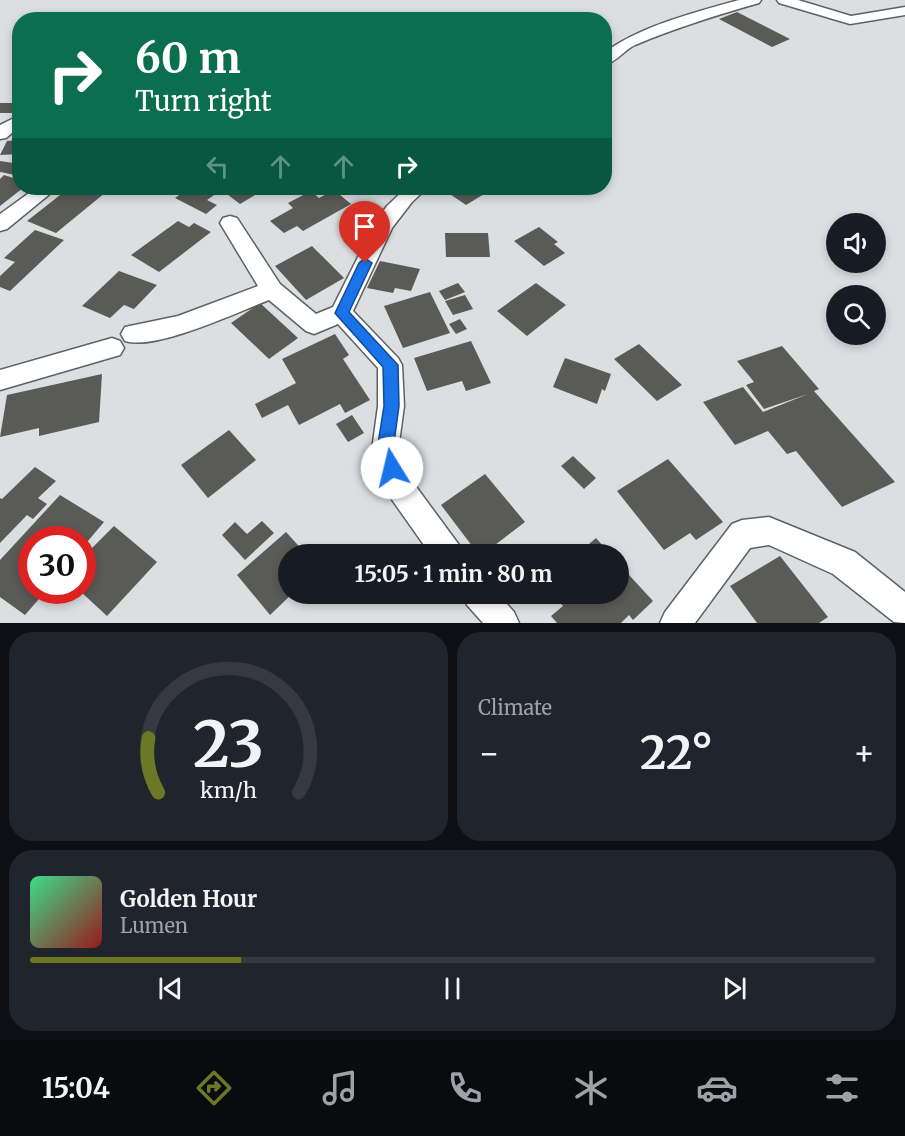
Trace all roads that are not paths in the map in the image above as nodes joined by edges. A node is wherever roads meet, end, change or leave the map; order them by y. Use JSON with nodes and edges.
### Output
{"nodes":[{"id":1,"x":754,"y":0,"type":"edge"},
{"id":2,"x":784,"y":0,"type":"edge"},
{"id":3,"x":905,"y":10,"type":"edge"},
{"id":4,"x":612,"y":55,"type":"edge"},
{"id":5,"x":39,"y":195,"type":"edge"},
{"id":6,"x":408,"y":195,"type":"edge"},
{"id":7,"x":230,"y":223,"type":"dead end"},
{"id":8,"x":0,"y":224,"type":"edge"},
{"id":9,"x":272,"y":290,"type":"junction"},
{"id":10,"x":341,"y":313,"type":"junction"},
{"id":11,"x":133,"y":334,"type":"dead end"},
{"id":12,"x":112,"y":348,"type":"dead end"},
{"id":13,"x":0,"y":381,"type":"edge"},
{"id":14,"x":441,"y":544,"type":"edge"},
{"id":15,"x":487,"y":604,"type":"edge"},
{"id":16,"x":905,"y":611,"type":"edge"},
{"id":17,"x":503,"y":623,"type":"edge"},
{"id":18,"x":676,"y":623,"type":"edge"}],
"edges":[{"from":1,"to":4,"type":"street"},
{"from":2,"to":3,"type":"street"},
{"from":5,"to":8,"type":"street"},
{"from":6,"to":10,"type":"street"},
{"from":7,"to":9,"type":"street"},
{"from":9,"to":10,"type":"street"},
{"from":9,"to":11,"type":"street"},
{"from":10,"to":14,"type":"street"},
{"from":12,"to":13,"type":"street"},
{"from":15,"to":17,"type":"street"},
{"from":16,"to":18,"type":"street"}]}
